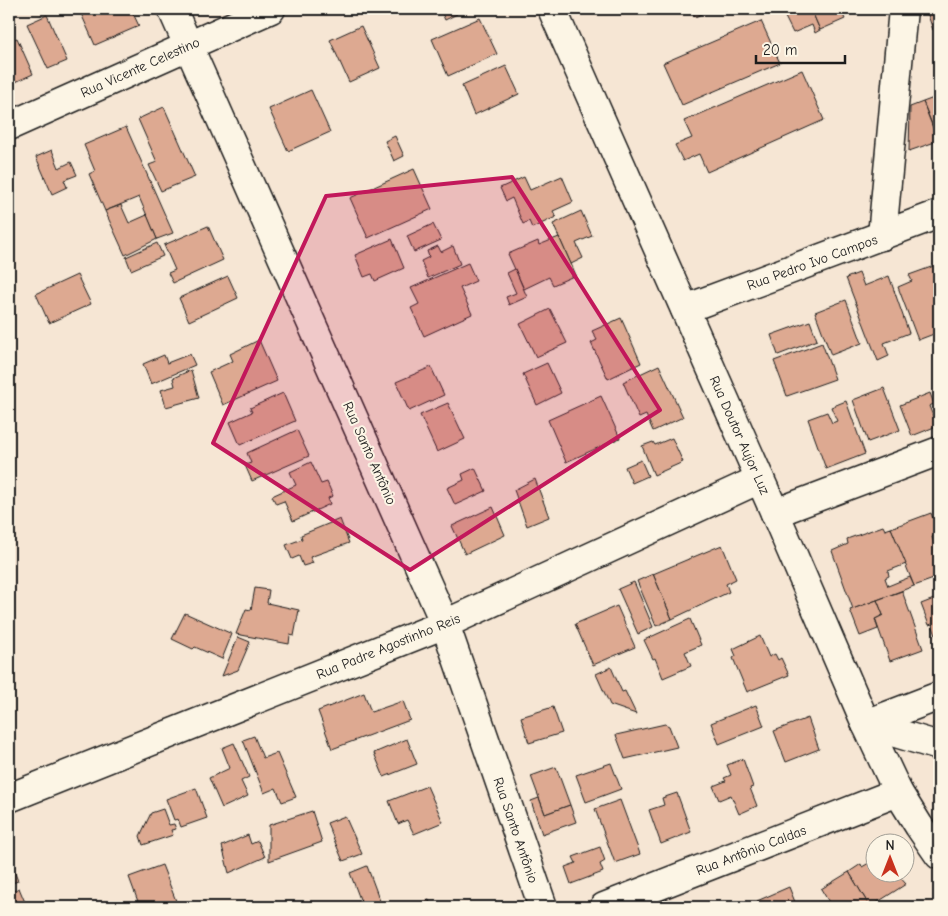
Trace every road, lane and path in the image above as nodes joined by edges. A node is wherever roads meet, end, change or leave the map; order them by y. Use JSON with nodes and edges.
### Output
{"nodes":[{"id":1,"x":172,"y":9,"type":"edge"},
{"id":2,"x":271,"y":9,"type":"edge"},
{"id":3,"x":552,"y":9,"type":"edge"},
{"id":4,"x":903,"y":9,"type":"edge"},
{"id":5,"x":188,"y":46,"type":"junction"},
{"id":6,"x":9,"y":126,"type":"edge"},
{"id":7,"x":939,"y":214,"type":"edge"},
{"id":8,"x":882,"y":236,"type":"junction"},
{"id":9,"x":685,"y":309,"type":"junction"},
{"id":10,"x":939,"y":451,"type":"edge"},
{"id":11,"x":760,"y":479,"type":"junction"},
{"id":12,"x":775,"y":513,"type":"junction"},
{"id":13,"x":445,"y":624,"type":"junction"},
{"id":14,"x":939,"y":696,"type":"edge"},
{"id":15,"x":866,"y":724,"type":"junction"},
{"id":16,"x":939,"y":746,"type":"edge"},
{"id":17,"x":898,"y":792,"type":"junction"},
{"id":18,"x":9,"y":798,"type":"edge"},
{"id":19,"x":939,"y":855,"type":"edge"},
{"id":20,"x":543,"y":907,"type":"edge"},
{"id":21,"x":604,"y":907,"type":"edge"}],
"edges":[{"from":1,"to":5,"type":"street","name":"Rua Santo Antônio"},
{"from":2,"to":5,"type":"street","name":"Rua Vicente Celestino"},
{"from":3,"to":9,"type":"street","name":"Rua Doutor Aujor Luz"},
{"from":4,"to":8,"type":"street"},
{"from":5,"to":6,"type":"street","name":"Rua Vicente Celestino"},
{"from":5,"to":13,"type":"street","name":"Rua Santo Antônio"},
{"from":7,"to":8,"type":"street","name":"Rua Pedro Ivo Campos"},
{"from":8,"to":9,"type":"street","name":"Rua Pedro Ivo Campos"},
{"from":9,"to":11,"type":"street","name":"Rua Doutor Aujor Luz"},
{"from":10,"to":12,"type":"street"},
{"from":11,"to":12,"type":"street","name":"Rua Doutor Aujor Luz"},
{"from":11,"to":13,"type":"street","name":"Rua Padre Agostinho Reis"},
{"from":12,"to":15,"type":"street","name":"Rua Doutor Aujor Luz"},
{"from":13,"to":18,"type":"street","name":"Rua Padre Agostinho Reis"},
{"from":13,"to":20,"type":"street","name":"Rua Santo Antônio"},
{"from":14,"to":15,"type":"street"},
{"from":15,"to":16,"type":"street"},
{"from":15,"to":17,"type":"street","name":"Rua Doutor Aujor Luz"},
{"from":17,"to":19,"type":"street","name":"Rua Doutor Aujor Luz"},
{"from":17,"to":21,"type":"street","name":"Rua Antônio Caldas"}]}
